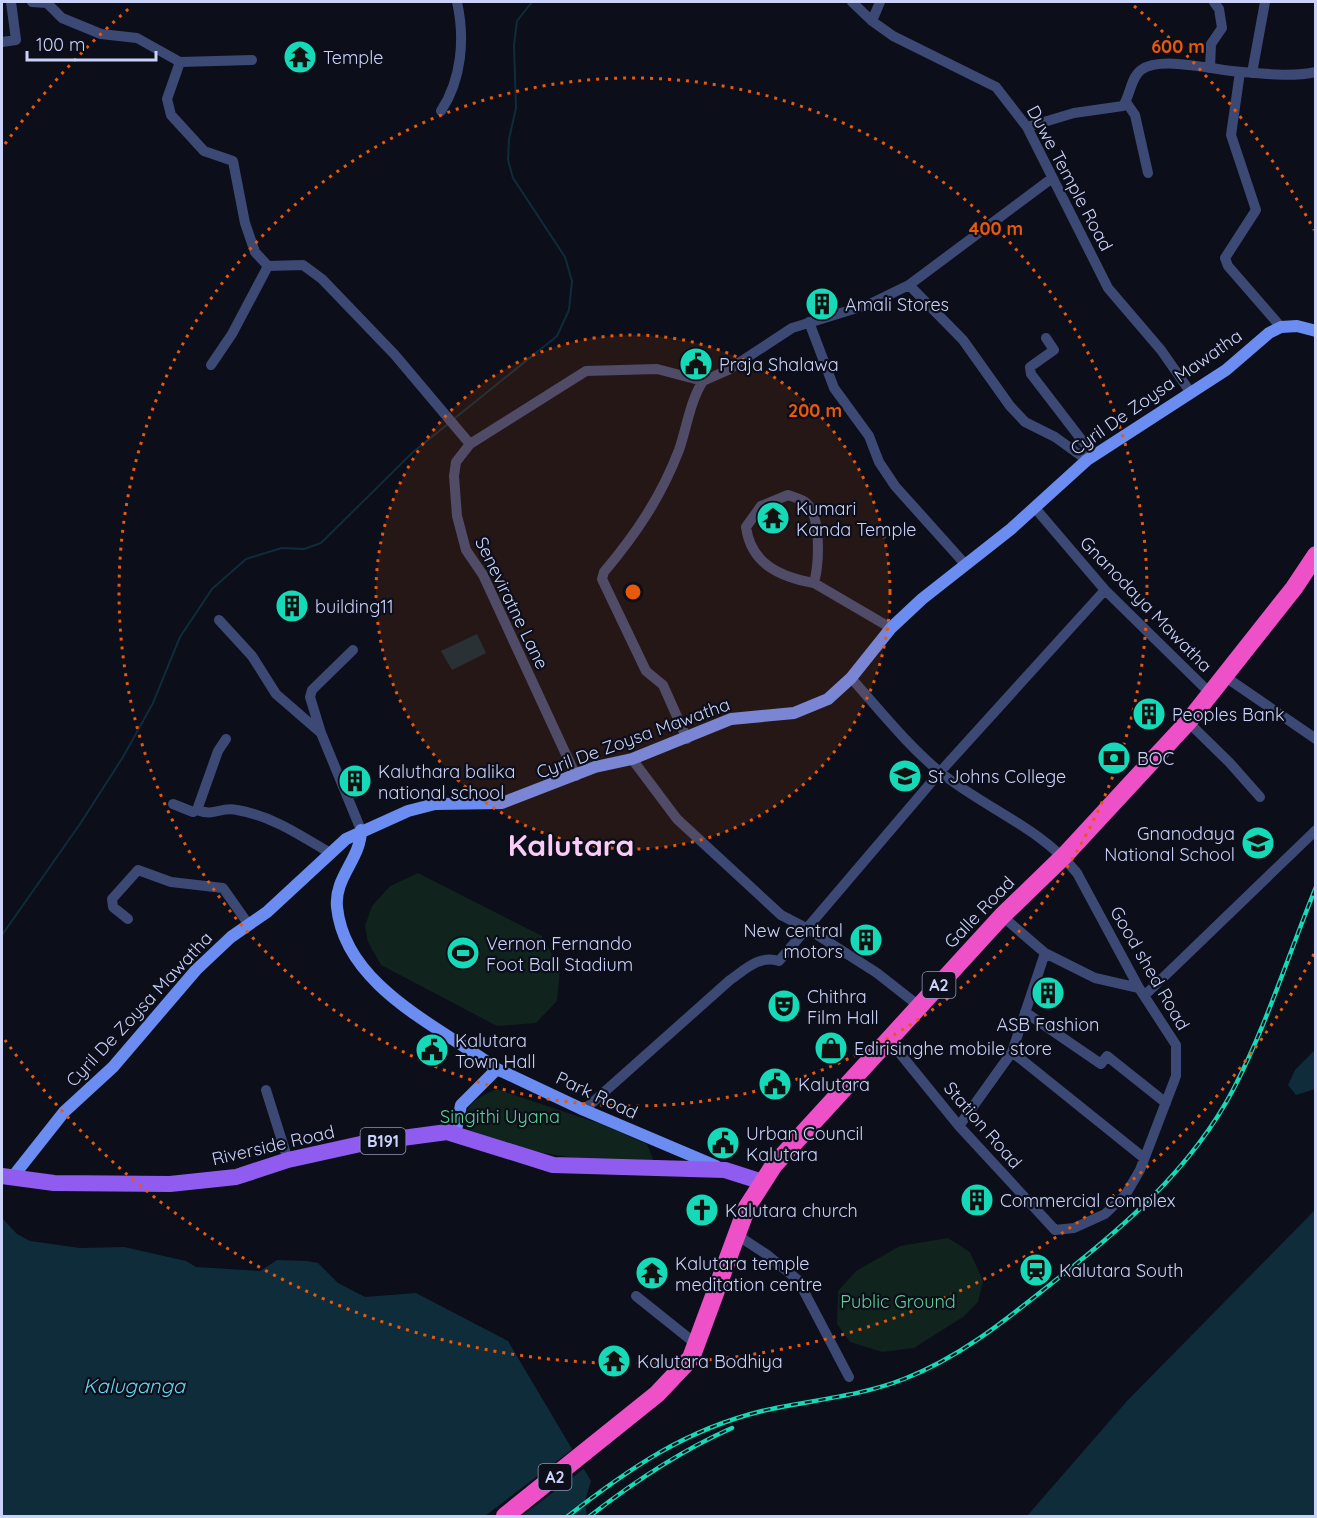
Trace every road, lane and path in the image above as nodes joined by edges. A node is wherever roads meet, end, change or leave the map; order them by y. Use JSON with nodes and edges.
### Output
{"nodes":[{"id":1,"x":11,"y":2,"type":"edge"},
{"id":2,"x":32,"y":2,"type":"edge"},
{"id":3,"x":457,"y":2,"type":"edge"},
{"id":4,"x":852,"y":2,"type":"edge"},
{"id":5,"x":880,"y":2,"type":"edge"},
{"id":6,"x":1214,"y":2,"type":"edge"},
{"id":7,"x":1265,"y":2,"type":"edge"},
{"id":8,"x":872,"y":21,"type":"junction"},
{"id":9,"x":2,"y":42,"type":"edge"},
{"id":10,"x":252,"y":60,"type":"dead end"},
{"id":11,"x":180,"y":62,"type":"junction"},
{"id":12,"x":1210,"y":68,"type":"junction"},
{"id":13,"x":1240,"y":72,"type":"junction"},
{"id":14,"x":1316,"y":72,"type":"edge"},
{"id":15,"x":1252,"y":73,"type":"junction"},
{"id":16,"x":1126,"y":102,"type":"junction"},
{"id":17,"x":441,"y":111,"type":"dead end"},
{"id":18,"x":1027,"y":127,"type":"junction"},
{"id":19,"x":1148,"y":174,"type":"dead end"},
{"id":20,"x":1051,"y":179,"type":"junction"},
{"id":21,"x":268,"y":266,"type":"junction"},
{"id":22,"x":909,"y":285,"type":"junction"},
{"id":23,"x":809,"y":322,"type":"junction"},
{"id":24,"x":1281,"y":327,"type":"junction"},
{"id":25,"x":1316,"y":331,"type":"edge"},
{"id":26,"x":1046,"y":338,"type":"dead end"},
{"id":27,"x":211,"y":365,"type":"dead end"},
{"id":28,"x":703,"y":381,"type":"junction"},
{"id":29,"x":1191,"y":393,"type":"junction"},
{"id":30,"x":470,"y":444,"type":"junction"},
{"id":31,"x":1090,"y":458,"type":"junction"},
{"id":32,"x":1035,"y":508,"type":"junction"},
{"id":33,"x":1316,"y":555,"type":"edge"},
{"id":34,"x":965,"y":564,"type":"junction"},
{"id":35,"x":814,"y":583,"type":"junction"},
{"id":36,"x":1105,"y":590,"type":"junction"},
{"id":37,"x":219,"y":620,"type":"dead end"},
{"id":38,"x":891,"y":628,"type":"junction"},
{"id":39,"x":353,"y":650,"type":"dead end"},
{"id":40,"x":1224,"y":676,"type":"junction"},
{"id":41,"x":851,"y":678,"type":"junction"},
{"id":42,"x":1211,"y":694,"type":"junction"},
{"id":43,"x":1188,"y":722,"type":"junction"},
{"id":44,"x":321,"y":733,"type":"junction"},
{"id":45,"x":226,"y":738,"type":"dead end"},
{"id":46,"x":687,"y":739,"type":"junction"},
{"id":47,"x":1316,"y":739,"type":"edge"},
{"id":48,"x":632,"y":759,"type":"junction"},
{"id":49,"x":940,"y":772,"type":"junction"},
{"id":50,"x":576,"y":776,"type":"junction"},
{"id":51,"x":1260,"y":797,"type":"dead end"},
{"id":52,"x":173,"y":804,"type":"dead end"},
{"id":53,"x":197,"y":810,"type":"junction"},
{"id":54,"x":361,"y":830,"type":"junction"},
{"id":55,"x":1316,"y":830,"type":"edge"},
{"id":56,"x":330,"y":853,"type":"junction"},
{"id":57,"x":1064,"y":856,"type":"junction"},
{"id":58,"x":1002,"y":916,"type":"junction"},
{"id":59,"x":128,"y":920,"type":"dead end"},
{"id":60,"x":249,"y":925,"type":"junction"},
{"id":61,"x":808,"y":929,"type":"junction"},
{"id":62,"x":1045,"y":953,"type":"junction"},
{"id":63,"x":1142,"y":992,"type":"junction"},
{"id":64,"x":919,"y":1006,"type":"junction"},
{"id":65,"x":1025,"y":1012,"type":"junction"},
{"id":66,"x":889,"y":1040,"type":"junction"},
{"id":67,"x":1012,"y":1052,"type":"junction"},
{"id":68,"x":497,"y":1069,"type":"junction"},
{"id":69,"x":266,"y":1090,"type":"dead end"},
{"id":70,"x":1166,"y":1103,"type":"junction"},
{"id":71,"x":585,"y":1110,"type":"junction"},
{"id":72,"x":959,"y":1126,"type":"junction"},
{"id":73,"x":455,"y":1135,"type":"junction"},
{"id":74,"x":1144,"y":1158,"type":"junction"},
{"id":75,"x":288,"y":1160,"type":"junction"},
{"id":76,"x":725,"y":1170,"type":"junction"},
{"id":77,"x":6,"y":1177,"type":"edge"},
{"id":78,"x":763,"y":1182,"type":"junction"},
{"id":79,"x":1055,"y":1230,"type":"joint"},
{"id":80,"x":737,"y":1235,"type":"junction"},
{"id":81,"x":636,"y":1296,"type":"dead end"},
{"id":82,"x":696,"y":1344,"type":"junction"},
{"id":83,"x":849,"y":1377,"type":"dead end"},
{"id":84,"x":505,"y":1516,"type":"edge"}],
"edges":[{"from":1,"to":9,"type":"street"},
{"from":2,"to":11,"type":"street"},
{"from":3,"to":17,"type":"street"},
{"from":4,"to":8,"type":"street","name":"Duwe Temple Road"},
{"from":5,"to":8,"type":"street"},
{"from":6,"to":12,"type":"street"},
{"from":7,"to":15,"type":"street"},
{"from":8,"to":18,"type":"street","name":"Duwe Temple Road"},
{"from":10,"to":11,"type":"street"},
{"from":11,"to":21,"type":"street"},
{"from":12,"to":13,"type":"street"},
{"from":12,"to":16,"type":"street"},
{"from":13,"to":15,"type":"street"},
{"from":13,"to":24,"type":"street"},
{"from":14,"to":15,"type":"street"},
{"from":16,"to":18,"type":"street"},
{"from":16,"to":19,"type":"street"},
{"from":18,"to":20,"type":"street","name":"Duwe Temple Road"},
{"from":20,"to":22,"type":"street"},
{"from":20,"to":29,"type":"street","name":"Duwe Temple Road"},
{"from":21,"to":27,"type":"street"},
{"from":21,"to":30,"type":"street"},
{"from":22,"to":23,"type":"street"},
{"from":22,"to":31,"type":"street"},
{"from":23,"to":28,"type":"street"},
{"from":23,"to":34,"type":"street"},
{"from":24,"to":25,"type":"street"},
{"from":24,"to":29,"type":"street","name":"Cyril De Zoysa Mawatha"},
{"from":26,"to":31,"type":"street"},
{"from":28,"to":30,"type":"street","name":"Seneviratne Lane"},
{"from":28,"to":46,"type":"street"},
{"from":29,"to":31,"type":"street","name":"Cyril De Zoysa Mawatha"},
{"from":30,"to":50,"type":"street","name":"Seneviratne Lane"},
{"from":31,"to":32,"type":"street","name":"Cyril De Zoysa Mawatha"},
{"from":32,"to":34,"type":"street","name":"Cyril De Zoysa Mawatha"},
{"from":32,"to":36,"type":"street","name":"Gnanodaya Mawatha"},
{"from":33,"to":40,"type":"highway","name":"Galle Road","number":"A2"},
{"from":34,"to":38,"type":"street","name":"Cyril De Zoysa Mawatha"},
{"from":35,"to":35,"type":"street"},
{"from":35,"to":38,"type":"street"},
{"from":36,"to":42,"type":"street","name":"Gnanodaya Mawatha"},
{"from":36,"to":49,"type":"street"},
{"from":37,"to":44,"type":"street"},
{"from":38,"to":41,"type":"street","name":"Cyril De Zoysa Mawatha"},
{"from":39,"to":44,"type":"street"},
{"from":40,"to":42,"type":"highway","name":"Galle Road","number":"A2"},
{"from":40,"to":47,"type":"street","name":"Gnanodaya Mawatha"},
{"from":41,"to":46,"type":"street","name":"Cyril De Zoysa Mawatha"},
{"from":41,"to":49,"type":"street","name":"Good shed Road"},
{"from":42,"to":43,"type":"highway","name":"Galle Road","number":"A2"},
{"from":43,"to":51,"type":"street"},
{"from":43,"to":57,"type":"highway","name":"Galle Road","number":"A2"},
{"from":44,"to":54,"type":"street"},
{"from":45,"to":53,"type":"street"},
{"from":46,"to":48,"type":"street","name":"Cyril De Zoysa Mawatha"},
{"from":48,"to":50,"type":"street","name":"Cyril De Zoysa Mawatha"},
{"from":48,"to":61,"type":"street"},
{"from":49,"to":57,"type":"street","name":"Good shed Road"},
{"from":49,"to":61,"type":"street"},
{"from":50,"to":54,"type":"street","name":"Cyril De Zoysa Mawatha"},
{"from":52,"to":53,"type":"street"},
{"from":53,"to":56,"type":"street"},
{"from":54,"to":56,"type":"street","name":"Cyril De Zoysa Mawatha"},
{"from":54,"to":68,"type":"street","name":"Park Road"},
{"from":55,"to":63,"type":"street"},
{"from":56,"to":60,"type":"street","name":"Cyril De Zoysa Mawatha"},
{"from":57,"to":58,"type":"highway","name":"Galle Road","number":"A2"},
{"from":57,"to":63,"type":"street","name":"Good shed Road"},
{"from":58,"to":62,"type":"street"},
{"from":58,"to":64,"type":"highway","name":"Galle Road","number":"A2"},
{"from":59,"to":60,"type":"street"},
{"from":60,"to":77,"type":"street","name":"Cyril De Zoysa Mawatha"},
{"from":61,"to":64,"type":"street"},
{"from":61,"to":71,"type":"street"},
{"from":62,"to":63,"type":"street"},
{"from":62,"to":65,"type":"street"},
{"from":63,"to":70,"type":"street","name":"Good shed Road"},
{"from":64,"to":66,"type":"highway","name":"Galle Road","number":"A2"},
{"from":65,"to":67,"type":"street"},
{"from":65,"to":70,"type":"street"},
{"from":66,"to":72,"type":"street","name":"Station Road"},
{"from":66,"to":78,"type":"highway","name":"Galle Road","number":"A2"},
{"from":67,"to":72,"type":"street"},
{"from":67,"to":74,"type":"street"},
{"from":68,"to":71,"type":"street","name":"Park Road"},
{"from":68,"to":73,"type":"street"},
{"from":69,"to":75,"type":"street"},
{"from":70,"to":74,"type":"street","name":"Good shed Road"},
{"from":71,"to":76,"type":"street","name":"Park Road"},
{"from":72,"to":79,"type":"street","name":"Station Road"},
{"from":73,"to":75,"type":"main road","name":"Riverside Road","number":"B191"},
{"from":73,"to":76,"type":"main road","name":"Riverside Road","number":"B191"},
{"from":74,"to":79,"type":"street","name":"Good shed Road"},
{"from":75,"to":77,"type":"main road","name":"Riverside Road","number":"B191"},
{"from":76,"to":78,"type":"main road","name":"Riverside Road","number":"B191"},
{"from":78,"to":80,"type":"highway","name":"Galle Road","number":"A2"},
{"from":80,"to":82,"type":"highway","name":"Galle Road","number":"A2"},
{"from":80,"to":83,"type":"street"},
{"from":81,"to":82,"type":"street"},
{"from":82,"to":84,"type":"highway","name":"Galle Road","number":"A2"}]}
